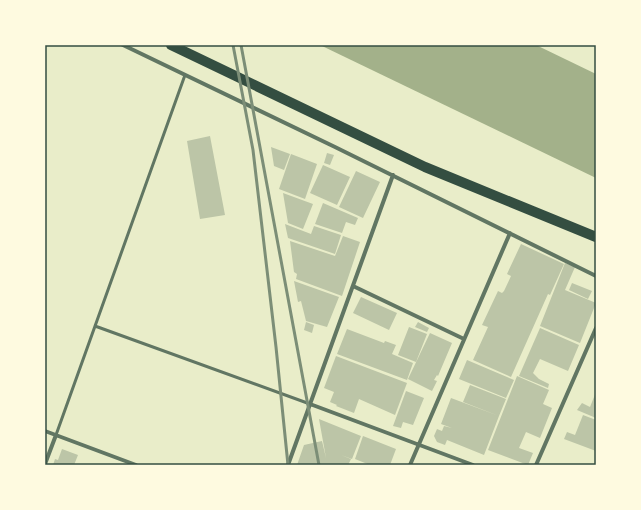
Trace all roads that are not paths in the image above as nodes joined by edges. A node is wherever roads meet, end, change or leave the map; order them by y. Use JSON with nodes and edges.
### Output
{"nodes":[{"id":1,"x":123,"y":45,"type":"edge"},
{"id":2,"x":171,"y":45,"type":"edge"},
{"id":3,"x":185,"y":75,"type":"junction"},
{"id":4,"x":393,"y":175,"type":"junction"},
{"id":5,"x":510,"y":233,"type":"junction"},
{"id":6,"x":596,"y":237,"type":"edge"},
{"id":7,"x":596,"y":276,"type":"edge"},
{"id":8,"x":353,"y":286,"type":"junction"},
{"id":9,"x":95,"y":326,"type":"junction"},
{"id":10,"x":596,"y":328,"type":"edge"},
{"id":11,"x":464,"y":339,"type":"junction"},
{"id":12,"x":310,"y":404,"type":"junction"},
{"id":13,"x":45,"y":431,"type":"edge"},
{"id":14,"x":56,"y":435,"type":"junction"},
{"id":15,"x":418,"y":444,"type":"junction"},
{"id":16,"x":45,"y":464,"type":"edge"},
{"id":17,"x":136,"y":465,"type":"edge"},
{"id":18,"x":288,"y":465,"type":"edge"},
{"id":19,"x":410,"y":465,"type":"edge"},
{"id":20,"x":473,"y":465,"type":"edge"},
{"id":21,"x":536,"y":465,"type":"edge"}],
"edges":[{"from":1,"to":3,"type":"street"},
{"from":2,"to":6,"type":"main road"},
{"from":3,"to":4,"type":"street"},
{"from":3,"to":9,"type":"lane"},
{"from":4,"to":5,"type":"street"},
{"from":4,"to":8,"type":"street"},
{"from":5,"to":7,"type":"street"},
{"from":5,"to":11,"type":"street"},
{"from":8,"to":11,"type":"street"},
{"from":8,"to":12,"type":"street"},
{"from":9,"to":12,"type":"lane"},
{"from":9,"to":14,"type":"lane"},
{"from":10,"to":21,"type":"street"},
{"from":11,"to":15,"type":"street"},
{"from":12,"to":15,"type":"street"},
{"from":12,"to":18,"type":"street"},
{"from":13,"to":14,"type":"street"},
{"from":14,"to":16,"type":"street"},
{"from":14,"to":17,"type":"street"},
{"from":15,"to":19,"type":"street"},
{"from":15,"to":20,"type":"street"}]}
